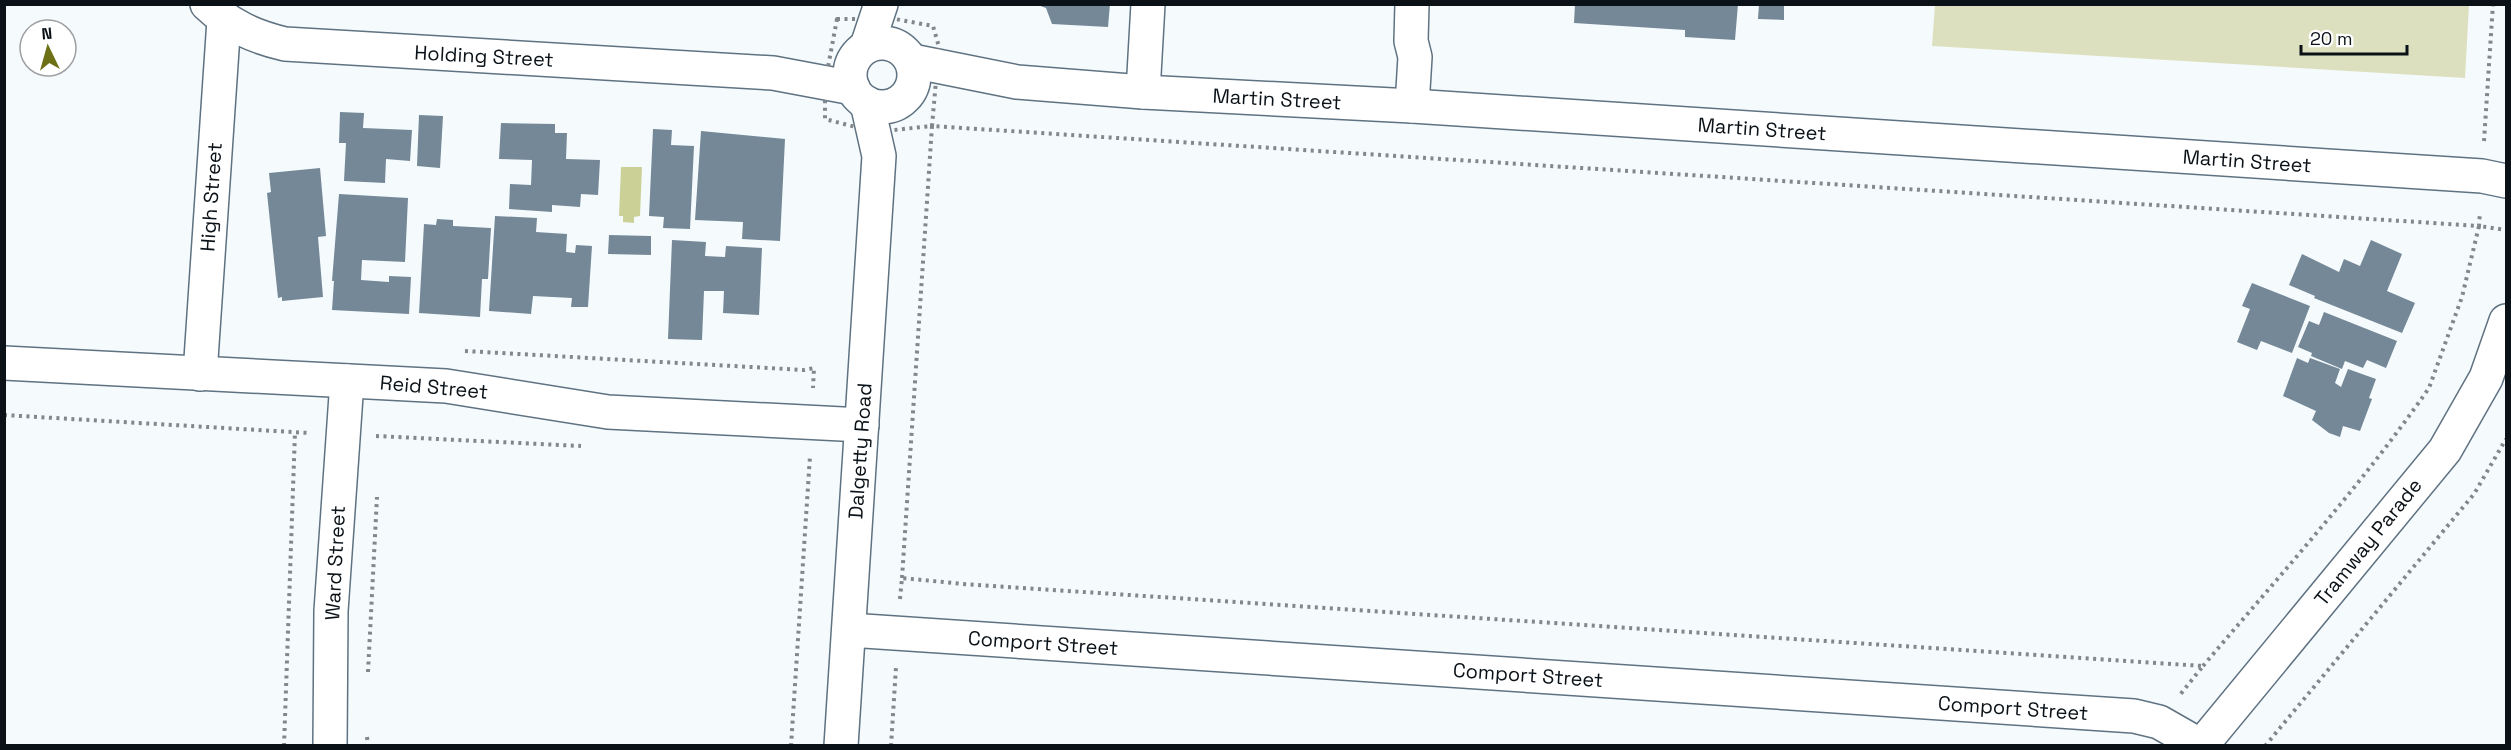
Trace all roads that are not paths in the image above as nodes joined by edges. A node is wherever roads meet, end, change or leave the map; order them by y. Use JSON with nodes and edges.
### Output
{"nodes":[{"id":1,"x":881,"y":4,"type":"edge"},
{"id":2,"x":892,"y":4,"type":"edge"},
{"id":3,"x":1148,"y":4,"type":"edge"},
{"id":4,"x":1412,"y":4,"type":"edge"},
{"id":5,"x":215,"y":12,"type":"edge"},
{"id":6,"x":882,"y":75,"type":"junction"},
{"id":7,"x":1143,"y":92,"type":"junction"},
{"id":8,"x":1412,"y":106,"type":"junction"},
{"id":9,"x":2494,"y":179,"type":"edge"},
{"id":10,"x":2506,"y":321,"type":"edge"},
{"id":11,"x":4,"y":363,"type":"edge"},
{"id":12,"x":200,"y":374,"type":"junction"},
{"id":13,"x":347,"y":381,"type":"junction"},
{"id":14,"x":2496,"y":387,"type":"edge"},
{"id":15,"x":862,"y":425,"type":"junction"},
{"id":16,"x":849,"y":630,"type":"junction"},
{"id":17,"x":330,"y":746,"type":"edge"},
{"id":18,"x":841,"y":746,"type":"edge"},
{"id":19,"x":2201,"y":746,"type":"edge"}],
"edges":[{"from":1,"to":6,"type":"street"},
{"from":2,"to":6,"type":"street","name":"Dalgetty Road"},
{"from":3,"to":7,"type":"street"},
{"from":4,"to":8,"type":"street"},
{"from":5,"to":6,"type":"street","name":"Holding Street"},
{"from":5,"to":12,"type":"street","name":"High Street"},
{"from":6,"to":7,"type":"street","name":"Martin Street"},
{"from":6,"to":15,"type":"street","name":"Dalgetty Road"},
{"from":7,"to":8,"type":"street","name":"Martin Street"},
{"from":8,"to":9,"type":"street","name":"Martin Street"},
{"from":10,"to":14,"type":"street","name":"Tramway Parade"},
{"from":11,"to":12,"type":"street","name":"Reid Street"},
{"from":12,"to":13,"type":"street","name":"Reid Street"},
{"from":13,"to":15,"type":"street","name":"Reid Street"},
{"from":13,"to":17,"type":"street","name":"Ward Street"},
{"from":14,"to":19,"type":"street","name":"Tramway Parade"},
{"from":15,"to":16,"type":"street","name":"Dalgetty Road"},
{"from":16,"to":18,"type":"street","name":"Dalgetty Road"},
{"from":16,"to":19,"type":"street","name":"Comport Street"}]}
